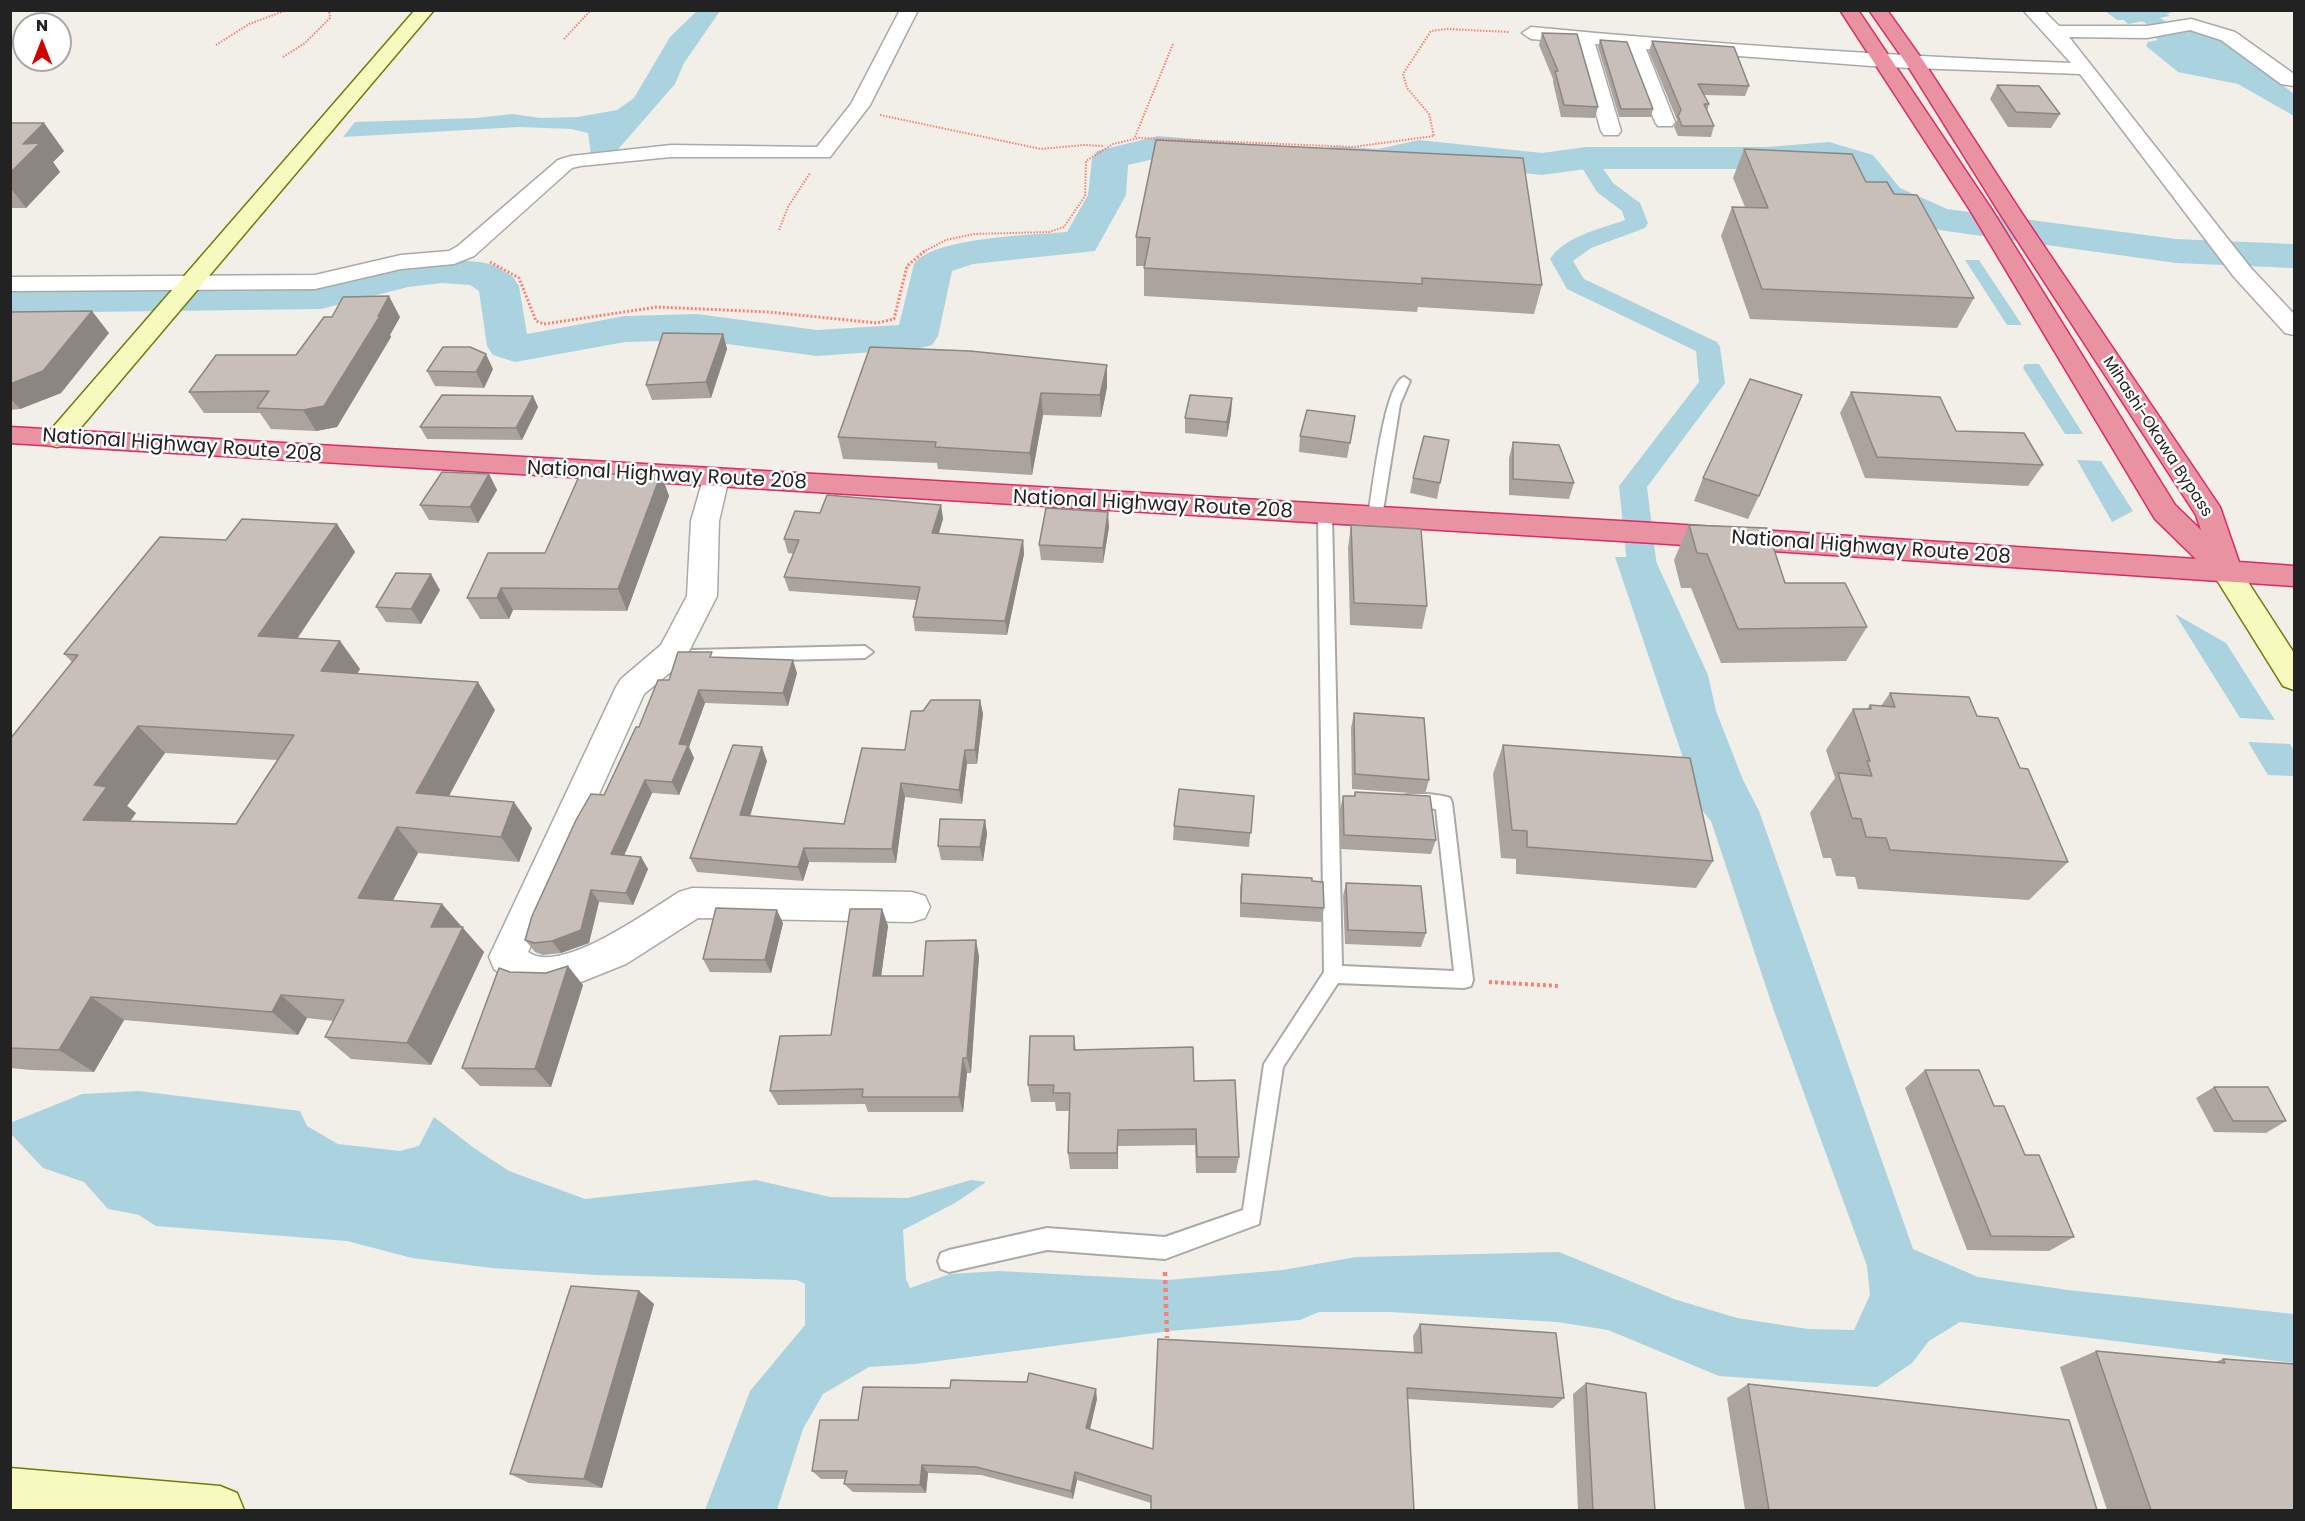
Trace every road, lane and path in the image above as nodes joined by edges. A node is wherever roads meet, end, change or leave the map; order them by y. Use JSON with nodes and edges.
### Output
{"nodes":[{"id":1,"x":287,"y":10,"type":"edge"},
{"id":2,"x":329,"y":10,"type":"edge"},
{"id":3,"x":425,"y":10,"type":"edge"},
{"id":4,"x":591,"y":10,"type":"edge"},
{"id":5,"x":909,"y":10,"type":"edge"},
{"id":6,"x":1849,"y":10,"type":"edge"},
{"id":7,"x":1878,"y":10,"type":"edge"},
{"id":8,"x":2032,"y":10,"type":"edge"},
{"id":9,"x":2054,"y":31,"type":"junction"},
{"id":10,"x":1531,"y":33,"type":"joint"},
{"id":11,"x":1584,"y":36,"type":"junction"},
{"id":12,"x":564,"y":39,"type":"dead end"},
{"id":13,"x":1634,"y":41,"type":"junction"},
{"id":14,"x":1173,"y":44,"type":"dead end"},
{"id":15,"x":216,"y":45,"type":"dead end"},
{"id":16,"x":283,"y":57,"type":"dead end"},
{"id":17,"x":1884,"y":61,"type":"junction"},
{"id":18,"x":1915,"y":62,"type":"junction"},
{"id":19,"x":2086,"y":69,"type":"junction"},
{"id":20,"x":2295,"y":80,"type":"edge"},
{"id":21,"x":856,"y":111,"type":"junction"},
{"id":22,"x":1665,"y":122,"type":"dead end"},
{"id":23,"x":1611,"y":131,"type":"dead end"},
{"id":24,"x":1135,"y":137,"type":"junction"},
{"id":25,"x":1104,"y":146,"type":"junction"},
{"id":26,"x":824,"y":153,"type":"junction"},
{"id":27,"x":779,"y":230,"type":"dead end"},
{"id":28,"x":454,"y":257,"type":"junction"},
{"id":29,"x":191,"y":283,"type":"junction"},
{"id":30,"x":10,"y":284,"type":"edge"},
{"id":31,"x":2295,"y":328,"type":"edge"},
{"id":32,"x":1404,"y":381,"type":"dead end"},
{"id":33,"x":10,"y":435,"type":"edge"},
{"id":34,"x":57,"y":439,"type":"junction"},
{"id":35,"x":715,"y":478,"type":"junction"},
{"id":36,"x":1325,"y":516,"type":"junction"},
{"id":37,"x":1375,"y":518,"type":"junction"},
{"id":38,"x":2227,"y":572,"type":"junction"},
{"id":39,"x":2295,"y":576,"type":"edge"},
{"id":40,"x":865,"y":652,"type":"dead end"},
{"id":41,"x":670,"y":656,"type":"junction"},
{"id":42,"x":2295,"y":678,"type":"edge"},
{"id":43,"x":1330,"y":796,"type":"junction"},
{"id":44,"x":1353,"y":797,"type":"edge"},
{"id":45,"x":1387,"y":800,"type":"edge"},
{"id":46,"x":912,"y":907,"type":"dead end"},
{"id":47,"x":1333,"y":974,"type":"junction"},
{"id":48,"x":1464,"y":980,"type":"junction"},
{"id":49,"x":1559,"y":986,"type":"dead end"},
{"id":50,"x":1165,"y":1248,"type":"junction"},
{"id":51,"x":949,"y":1261,"type":"dead end"},
{"id":52,"x":1167,"y":1338,"type":"edge"},
{"id":53,"x":10,"y":1492,"type":"edge"},
{"id":54,"x":220,"y":1510,"type":"edge"}],
"edges":[{"from":1,"to":15,"type":"path"},
{"from":2,"to":16,"type":"path"},
{"from":3,"to":29,"type":"street"},
{"from":4,"to":12,"type":"path"},
{"from":5,"to":21,"type":"street"},
{"from":6,"to":17,"type":"highway","name":"Mihashi-Okawa Bypass"},
{"from":7,"to":18,"type":"highway","name":"Mihashi-Okawa Bypass"},
{"from":8,"to":9,"type":"street"},
{"from":9,"to":19,"type":"street"},
{"from":9,"to":20,"type":"street"},
{"from":10,"to":11,"type":"street"},
{"from":10,"to":24,"type":"path"},
{"from":11,"to":13,"type":"street"},
{"from":11,"to":23,"type":"street"},
{"from":13,"to":17,"type":"street"},
{"from":13,"to":22,"type":"street"},
{"from":14,"to":24,"type":"path"},
{"from":17,"to":18,"type":"street"},
{"from":17,"to":38,"type":"highway","name":"Mihashi-Okawa Bypass"},
{"from":18,"to":19,"type":"street"},
{"from":18,"to":38,"type":"highway","name":"Mihashi-Okawa Bypass"},
{"from":19,"to":31,"type":"street"},
{"from":21,"to":25,"type":"path"},
{"from":21,"to":26,"type":"street"},
{"from":24,"to":25,"type":"path"},
{"from":25,"to":28,"type":"path"},
{"from":26,"to":27,"type":"path"},
{"from":26,"to":28,"type":"street"},
{"from":28,"to":29,"type":"street"},
{"from":29,"to":30,"type":"street"},
{"from":29,"to":34,"type":"street"},
{"from":32,"to":37,"type":"lane"},
{"from":33,"to":34,"type":"highway","name":"National Highway Route 208"},
{"from":34,"to":35,"type":"highway","name":"National Highway Route 208"},
{"from":35,"to":36,"type":"highway","name":"National Highway Route 208"},
{"from":35,"to":41,"type":"street"},
{"from":36,"to":37,"type":"highway","name":"National Highway Route 208"},
{"from":36,"to":43,"type":"lane"},
{"from":37,"to":38,"type":"highway","name":"National Highway Route 208"},
{"from":38,"to":39,"type":"highway","name":"National Highway Route 208"},
{"from":38,"to":42,"type":"street"},
{"from":40,"to":41,"type":"lane"},
{"from":41,"to":46,"type":"street"},
{"from":43,"to":44,"type":"lane"},
{"from":43,"to":47,"type":"lane"},
{"from":45,"to":48,"type":"lane"},
{"from":47,"to":48,"type":"lane"},
{"from":47,"to":50,"type":"lane"},
{"from":48,"to":49,"type":"path"},
{"from":50,"to":51,"type":"lane"},
{"from":50,"to":52,"type":"path"},
{"from":53,"to":54,"type":"street"}]}
